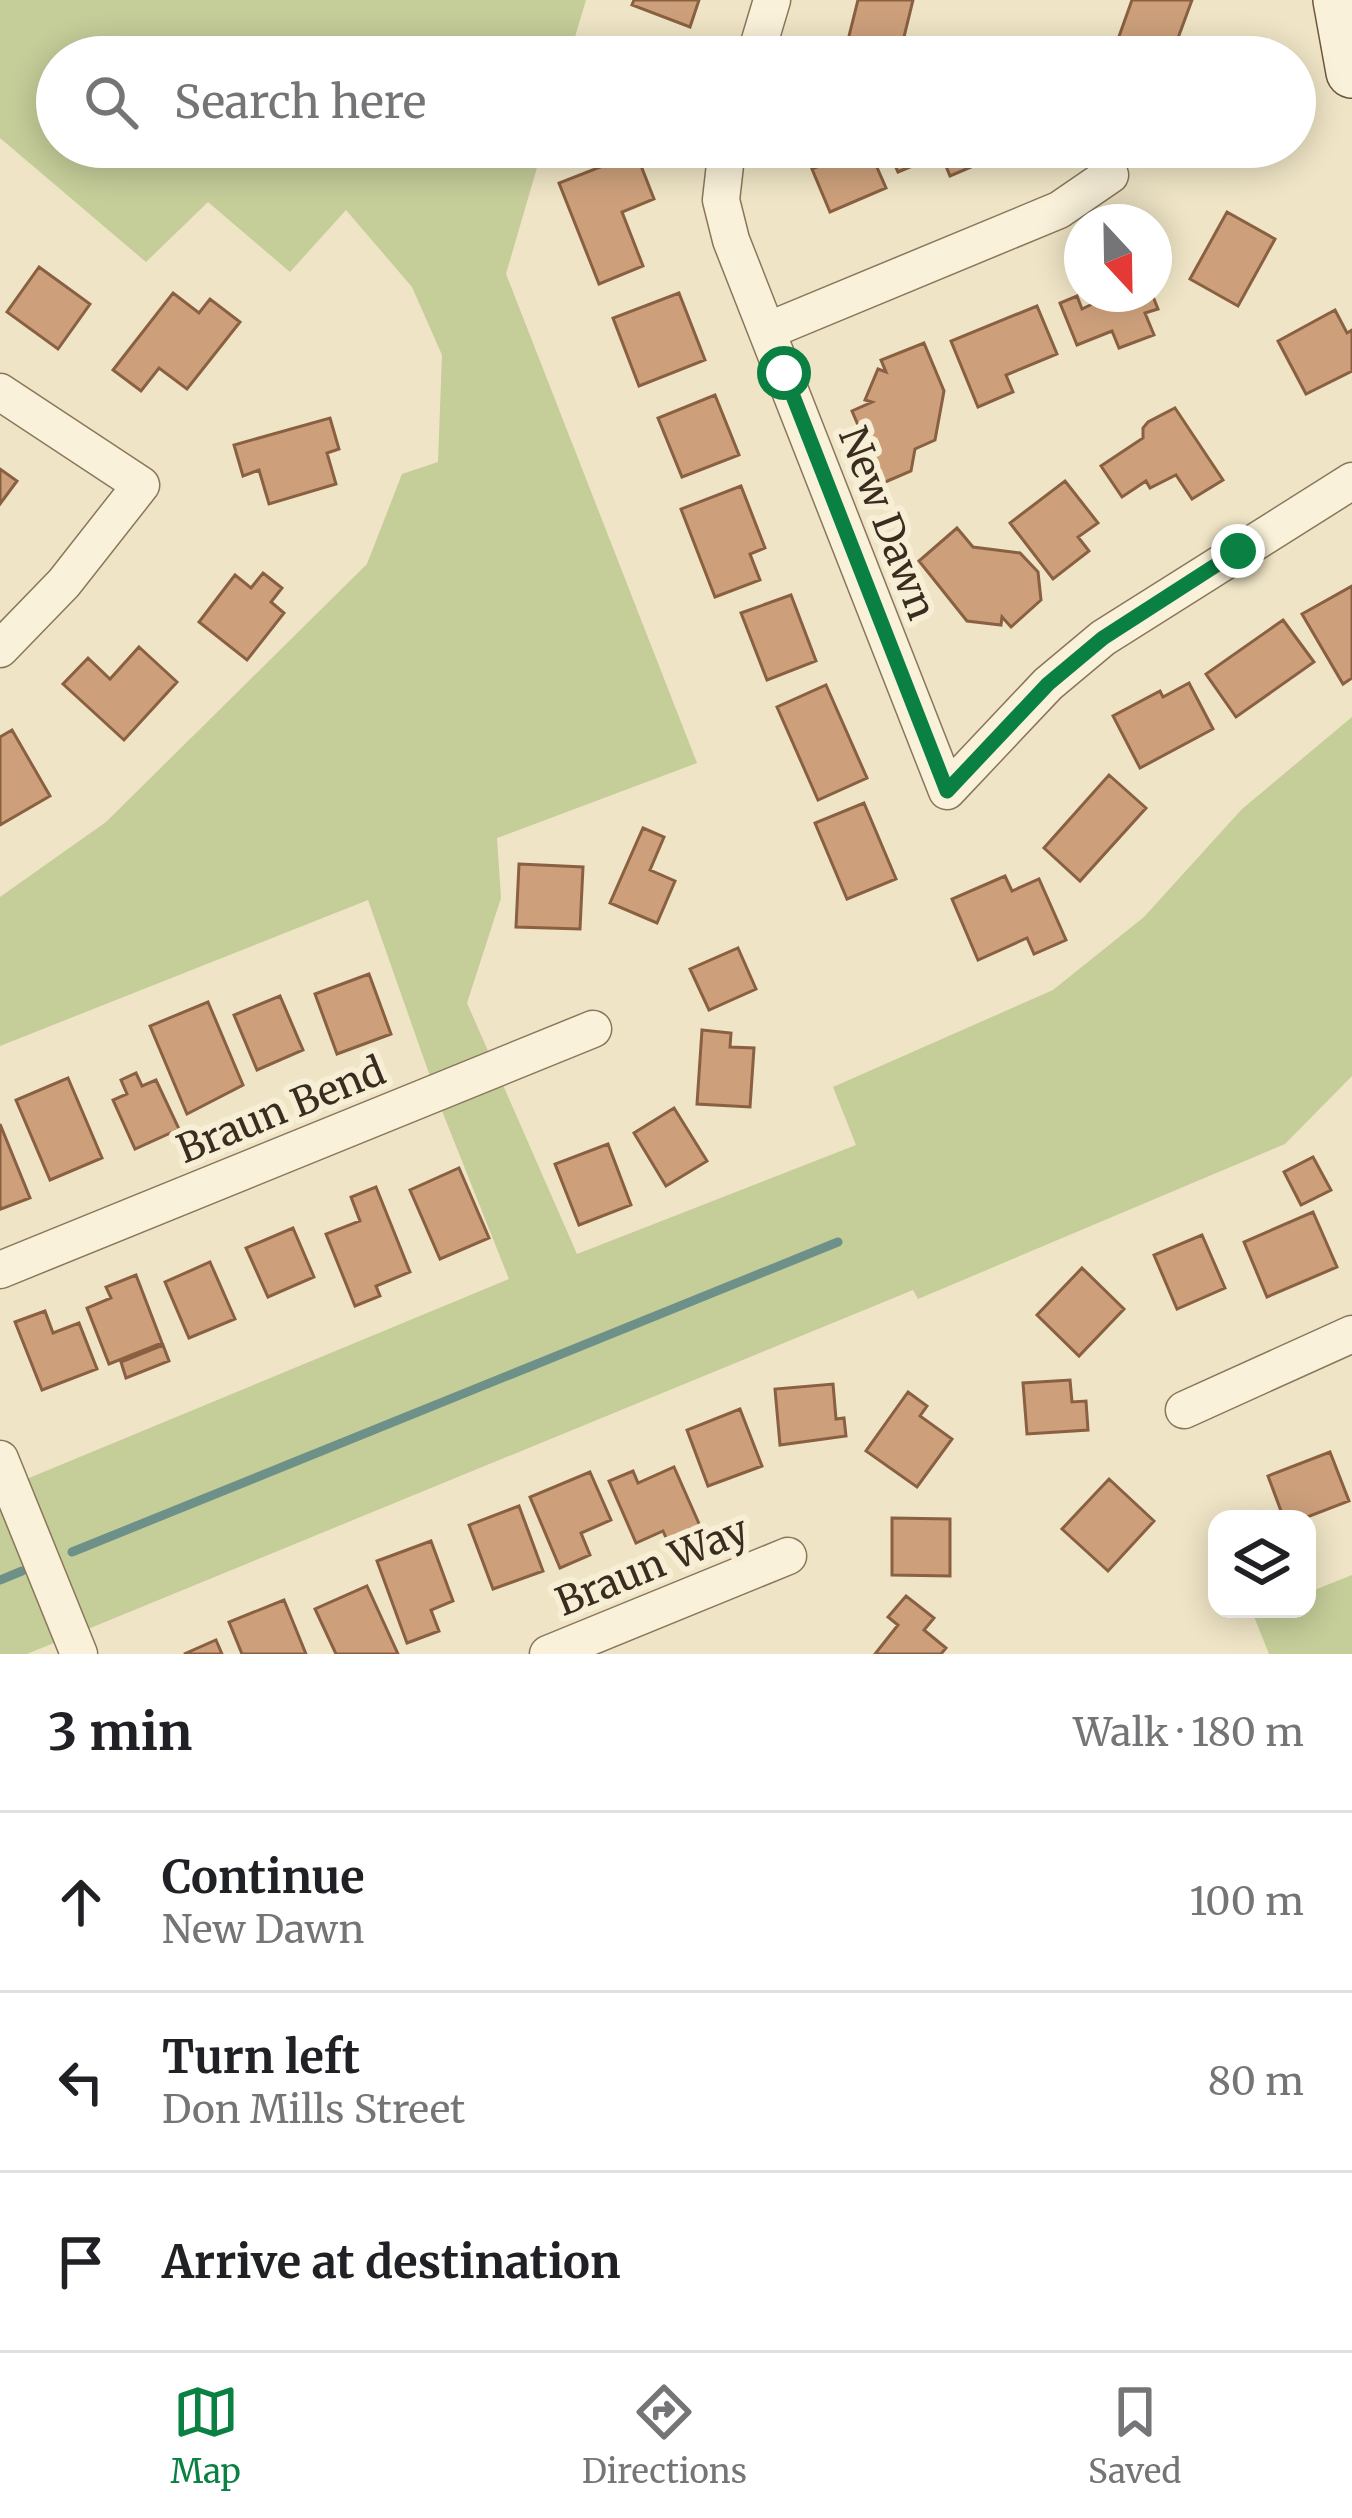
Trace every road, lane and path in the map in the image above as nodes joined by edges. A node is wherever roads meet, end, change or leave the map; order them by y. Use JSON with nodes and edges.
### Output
{"nodes":[{"id":1,"x":772,"y":0,"type":"edge"},
{"id":2,"x":1339,"y":0,"type":"edge"},
{"id":3,"x":761,"y":36,"type":"edge"},
{"id":4,"x":1352,"y":72,"type":"edge"},
{"id":5,"x":725,"y":168,"type":"edge"},
{"id":6,"x":1110,"y":175,"type":"dead end"},
{"id":7,"x":767,"y":331,"type":"junction"},
{"id":8,"x":0,"y":392,"type":"edge"},
{"id":9,"x":1352,"y":481,"type":"edge"},
{"id":10,"x":0,"y":649,"type":"edge"},
{"id":11,"x":593,"y":1029,"type":"dead end"},
{"id":12,"x":0,"y":1270,"type":"edge"},
{"id":13,"x":1352,"y":1334,"type":"edge"},
{"id":14,"x":1184,"y":1410,"type":"dead end"},
{"id":15,"x":0,"y":1459,"type":"edge"},
{"id":16,"x":788,"y":1556,"type":"dead end"},
{"id":17,"x":79,"y":1654,"type":"edge"},
{"id":18,"x":548,"y":1654,"type":"edge"}],
"edges":[{"from":1,"to":3,"type":"street"},
{"from":2,"to":4,"type":"street"},
{"from":5,"to":7,"type":"street","name":"New Dawn"},
{"from":6,"to":7,"type":"street"},
{"from":7,"to":9,"type":"street","name":"New Dawn"},
{"from":8,"to":10,"type":"street"},
{"from":11,"to":12,"type":"street","name":"Braun Bend"},
{"from":13,"to":14,"type":"street"},
{"from":15,"to":17,"type":"street"},
{"from":16,"to":18,"type":"street","name":"Braun Way"}]}
